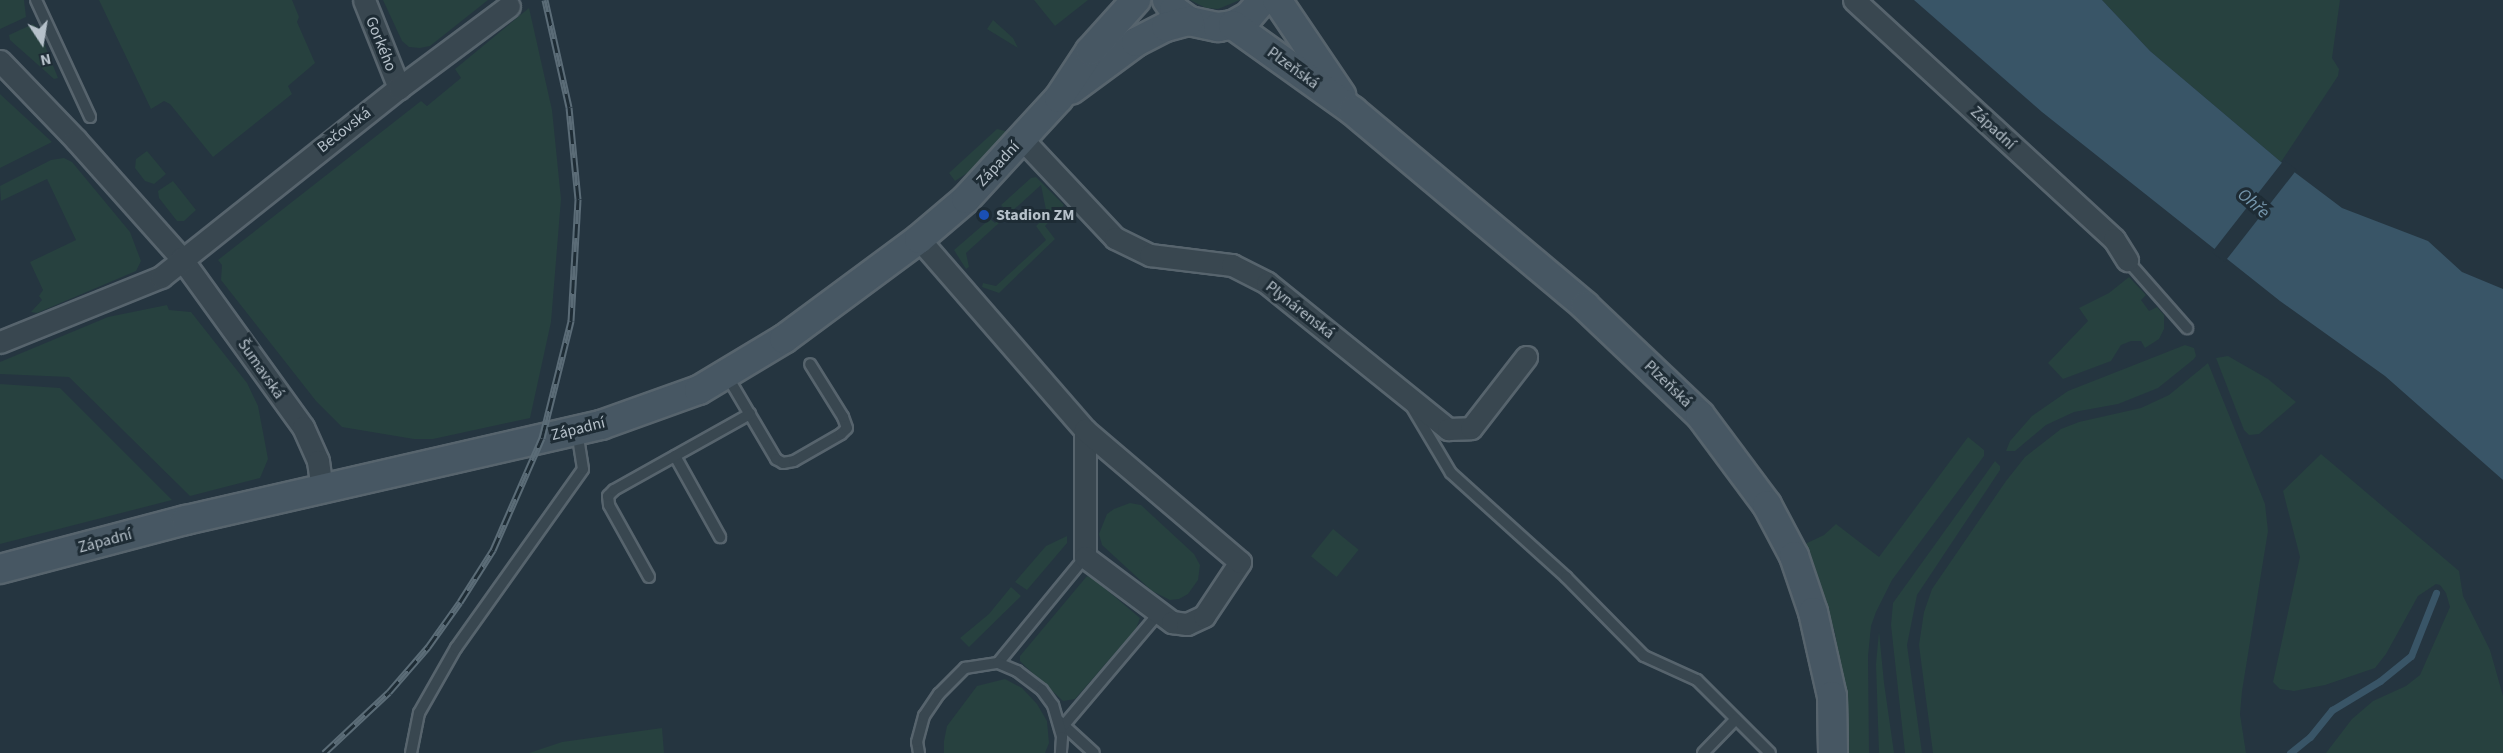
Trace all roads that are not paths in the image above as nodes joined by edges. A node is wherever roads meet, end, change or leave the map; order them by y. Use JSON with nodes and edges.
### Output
{"nodes":[{"id":1,"x":36,"y":0,"type":"edge"},
{"id":2,"x":364,"y":0,"type":"edge"},
{"id":3,"x":1136,"y":0,"type":"edge"},
{"id":4,"x":1167,"y":0,"type":"edge"},
{"id":5,"x":1263,"y":0,"type":"edge"},
{"id":6,"x":1277,"y":0,"type":"edge"},
{"id":7,"x":1854,"y":0,"type":"edge"},
{"id":8,"x":509,"y":6,"type":"dead end"},
{"id":9,"x":1189,"y":21,"type":"junction"},
{"id":10,"x":1233,"y":25,"type":"junction"},
{"id":11,"x":0,"y":62,"type":"edge"},
{"id":12,"x":399,"y":88,"type":"junction"},
{"id":13,"x":1059,"y":98,"type":"junction"},
{"id":14,"x":1353,"y":111,"type":"junction"},
{"id":15,"x":90,"y":117,"type":"dead end"},
{"id":16,"x":1022,"y":139,"type":"junction"},
{"id":17,"x":919,"y":239,"type":"junction"},
{"id":18,"x":181,"y":258,"type":"junction"},
{"id":19,"x":2127,"y":260,"type":"joint"},
{"id":20,"x":2187,"y":328,"type":"dead end"},
{"id":21,"x":0,"y":342,"type":"edge"},
{"id":22,"x":1526,"y":357,"type":"dead end"},
{"id":23,"x":810,"y":364,"type":"dead end"},
{"id":24,"x":726,"y":374,"type":"junction"},
{"id":25,"x":1404,"y":393,"type":"junction"},
{"id":26,"x":750,"y":414,"type":"junction"},
{"id":27,"x":576,"y":429,"type":"junction"},
{"id":28,"x":1085,"y":430,"type":"junction"},
{"id":29,"x":675,"y":456,"type":"junction"},
{"id":30,"x":322,"y":489,"type":"junction"},
{"id":31,"x":720,"y":537,"type":"dead end"},
{"id":32,"x":1084,"y":558,"type":"junction"},
{"id":33,"x":0,"y":569,"type":"edge"},
{"id":34,"x":649,"y":577,"type":"dead end"},
{"id":35,"x":1159,"y":613,"type":"junction"},
{"id":36,"x":998,"y":663,"type":"junction"},
{"id":37,"x":1736,"y":719,"type":"junction"},
{"id":38,"x":1061,"y":723,"type":"junction"},
{"id":39,"x":1763,"y":751,"type":"edge"},
{"id":40,"x":411,"y":753,"type":"edge"},
{"id":41,"x":919,"y":753,"type":"edge"},
{"id":42,"x":1061,"y":753,"type":"edge"},
{"id":43,"x":1094,"y":753,"type":"edge"},
{"id":44,"x":1703,"y":753,"type":"edge"},
{"id":45,"x":1833,"y":753,"type":"edge"}],
"edges":[{"from":1,"to":15,"type":"lane"},
{"from":2,"to":12,"type":"street","name":"Gorkého"},
{"from":3,"to":13,"type":"street","name":"Západní"},
{"from":4,"to":9,"type":"street"},
{"from":5,"to":10,"type":"street"},
{"from":6,"to":14,"type":"street","name":"Plzeňská"},
{"from":7,"to":19,"type":"street","name":"Západní"},
{"from":8,"to":12,"type":"street","name":"Bečovská"},
{"from":9,"to":10,"type":"street","name":"Západní"},
{"from":9,"to":13,"type":"street","name":"Západní"},
{"from":10,"to":14,"type":"street","name":"Plzeňská"},
{"from":11,"to":18,"type":"street","name":"Šumavská"},
{"from":12,"to":18,"type":"street","name":"Bečovská"},
{"from":13,"to":16,"type":"street","name":"Západní"},
{"from":14,"to":45,"type":"street","name":"Plzeňská"},
{"from":16,"to":17,"type":"street","name":"Západní"},
{"from":16,"to":25,"type":"street","name":"Plynárenská"},
{"from":17,"to":24,"type":"street","name":"Západní"},
{"from":17,"to":28,"type":"street"},
{"from":18,"to":21,"type":"street"},
{"from":18,"to":30,"type":"street","name":"Šumavská"},
{"from":19,"to":20,"type":"lane"},
{"from":22,"to":25,"type":"street","name":"Plynárenská"},
{"from":23,"to":26,"type":"lane"},
{"from":24,"to":26,"type":"lane"},
{"from":24,"to":27,"type":"street","name":"Západní"},
{"from":25,"to":37,"type":"lane"},
{"from":26,"to":29,"type":"lane"},
{"from":27,"to":30,"type":"street","name":"Západní"},
{"from":27,"to":40,"type":"lane"},
{"from":28,"to":32,"type":"street"},
{"from":28,"to":35,"type":"street"},
{"from":29,"to":31,"type":"lane"},
{"from":29,"to":34,"type":"lane"},
{"from":30,"to":33,"type":"street","name":"Západní"},
{"from":32,"to":35,"type":"street"},
{"from":32,"to":36,"type":"lane"},
{"from":35,"to":38,"type":"lane"},
{"from":36,"to":38,"type":"lane"},
{"from":36,"to":41,"type":"lane"},
{"from":37,"to":39,"type":"lane"},
{"from":37,"to":44,"type":"lane"},
{"from":38,"to":42,"type":"lane"},
{"from":38,"to":43,"type":"lane"}]}
